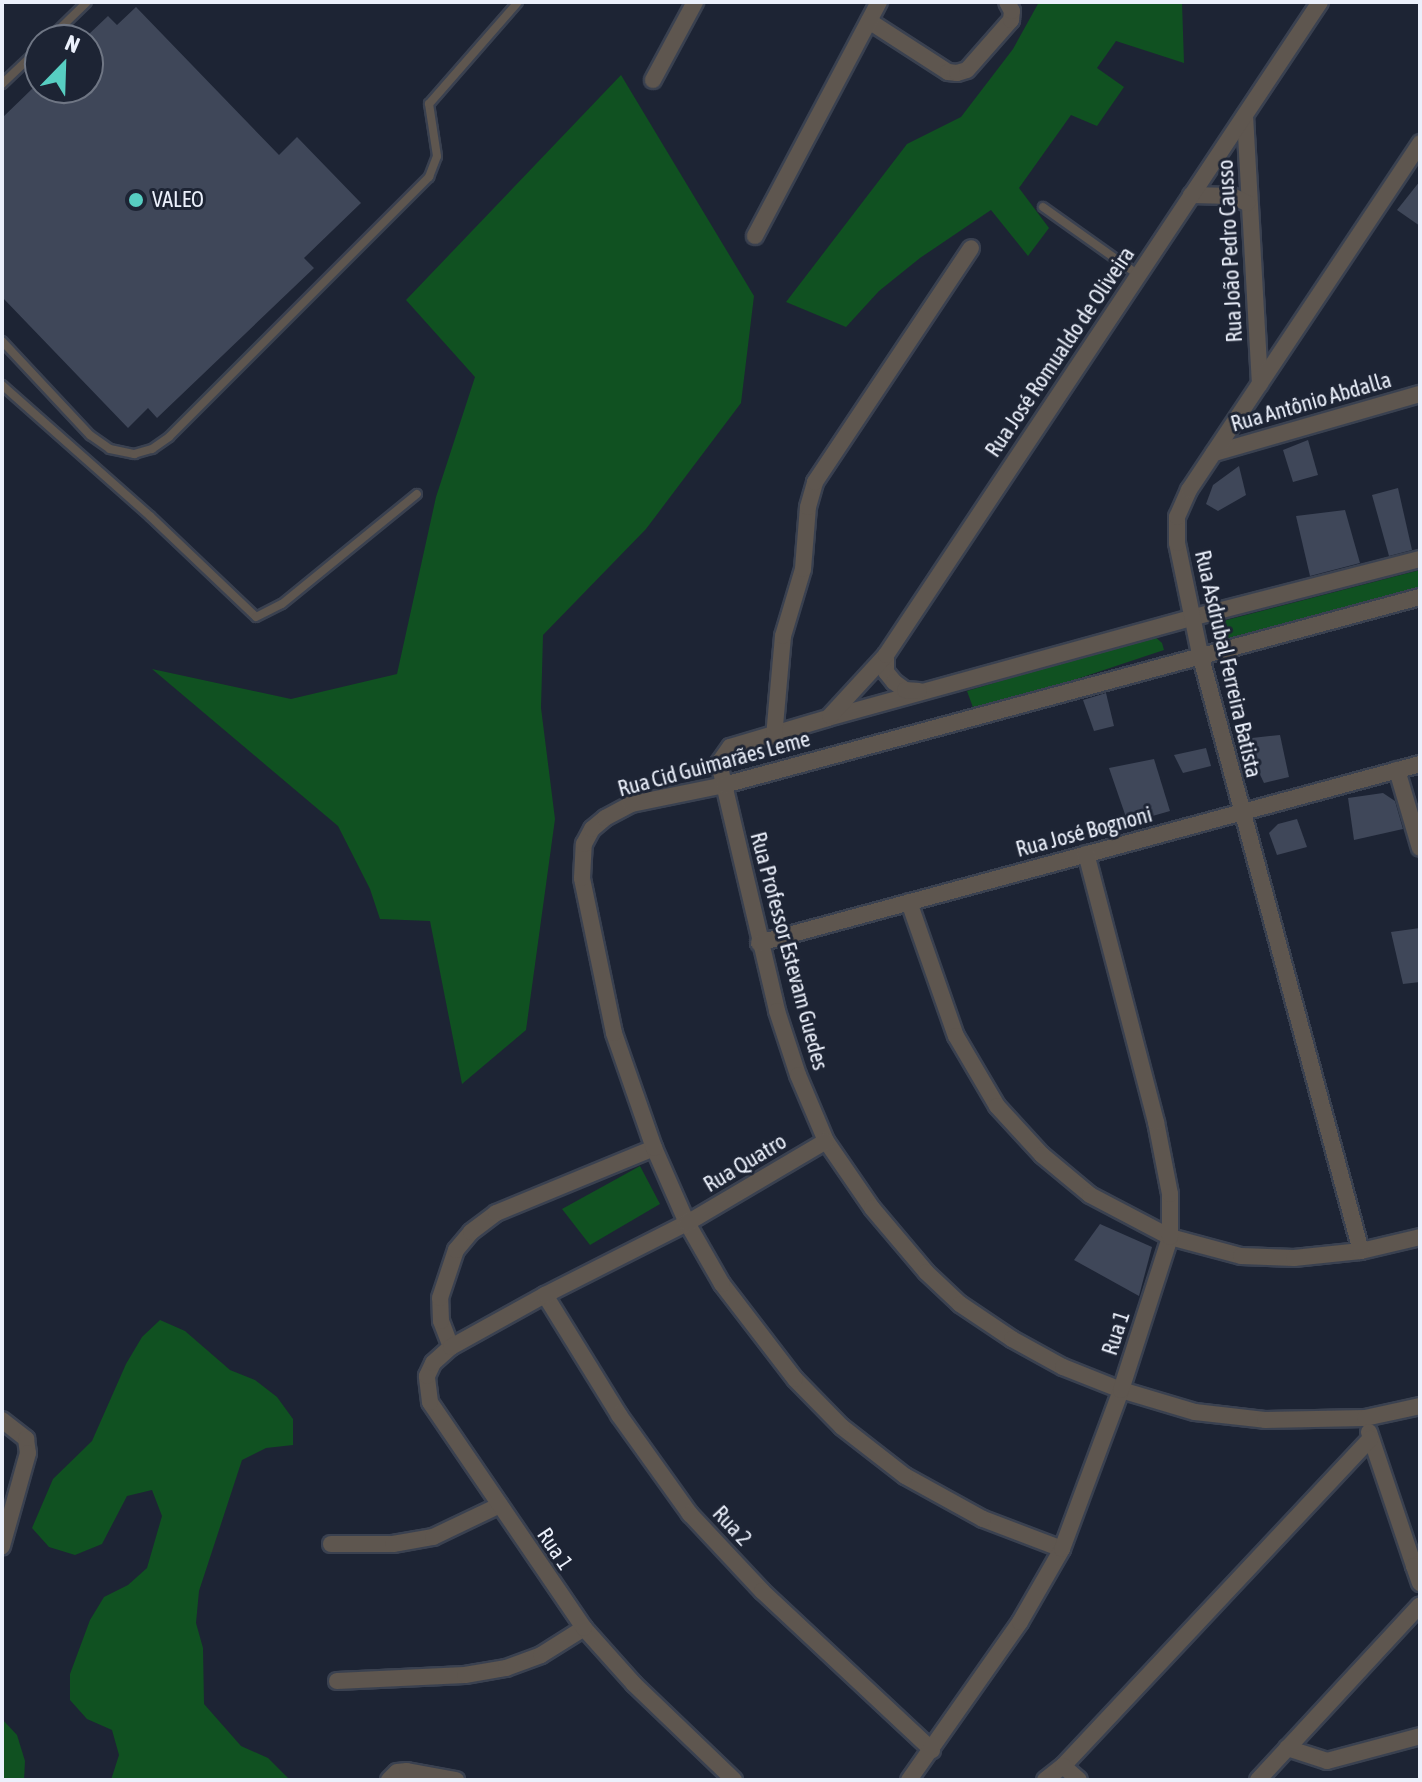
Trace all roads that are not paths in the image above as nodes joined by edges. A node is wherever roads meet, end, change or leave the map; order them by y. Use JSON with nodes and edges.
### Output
{"nodes":[{"id":1,"x":87,"y":2,"type":"edge"},
{"id":2,"x":518,"y":2,"type":"edge"},
{"id":3,"x":695,"y":2,"type":"edge"},
{"id":4,"x":879,"y":2,"type":"edge"},
{"id":5,"x":1007,"y":2,"type":"edge"},
{"id":6,"x":1320,"y":2,"type":"edge"},
{"id":7,"x":869,"y":21,"type":"junction"},
{"id":8,"x":64,"y":24,"type":"edge"},
{"id":9,"x":24,"y":63,"type":"edge"},
{"id":10,"x":653,"y":80,"type":"dead end"},
{"id":11,"x":2,"y":84,"type":"edge"},
{"id":12,"x":1245,"y":116,"type":"junction"},
{"id":13,"x":1420,"y":143,"type":"edge"},
{"id":14,"x":1191,"y":195,"type":"junction"},
{"id":15,"x":1247,"y":203,"type":"junction"},
{"id":16,"x":1043,"y":207,"type":"dead end"},
{"id":17,"x":755,"y":236,"type":"dead end"},
{"id":18,"x":971,"y":248,"type":"dead end"},
{"id":19,"x":1137,"y":274,"type":"junction"},
{"id":20,"x":2,"y":341,"type":"edge"},
{"id":21,"x":1260,"y":384,"type":"junction"},
{"id":22,"x":2,"y":385,"type":"edge"},
{"id":23,"x":1420,"y":394,"type":"edge"},
{"id":24,"x":1214,"y":453,"type":"junction"},
{"id":25,"x":417,"y":494,"type":"dead end"},
{"id":26,"x":1420,"y":559,"type":"edge"},
{"id":27,"x":1420,"y":597,"type":"edge"},
{"id":28,"x":1191,"y":618,"type":"junction"},
{"id":29,"x":1200,"y":654,"type":"junction"},
{"id":30,"x":886,"y":655,"type":"junction"},
{"id":31,"x":928,"y":692,"type":"junction"},
{"id":32,"x":828,"y":718,"type":"junction"},
{"id":33,"x":774,"y":737,"type":"junction"},
{"id":34,"x":730,"y":747,"type":"joint"},
{"id":35,"x":1420,"y":764,"type":"edge"},
{"id":36,"x":1397,"y":770,"type":"junction"},
{"id":37,"x":724,"y":785,"type":"junction"},
{"id":38,"x":1241,"y":813,"type":"junction"},
{"id":39,"x":1420,"y":848,"type":"edge"},
{"id":40,"x":1086,"y":854,"type":"junction"},
{"id":41,"x":909,"y":902,"type":"junction"},
{"id":42,"x":759,"y":943,"type":"junction"},
{"id":43,"x":826,"y":1141,"type":"junction"},
{"id":44,"x":654,"y":1148,"type":"junction"},
{"id":45,"x":687,"y":1223,"type":"junction"},
{"id":46,"x":1170,"y":1237,"type":"junction"},
{"id":47,"x":1420,"y":1237,"type":"edge"},
{"id":48,"x":1361,"y":1251,"type":"junction"},
{"id":49,"x":545,"y":1295,"type":"junction"},
{"id":50,"x":448,"y":1350,"type":"junction"},
{"id":51,"x":1121,"y":1390,"type":"junction"},
{"id":52,"x":1420,"y":1406,"type":"edge"},
{"id":53,"x":1365,"y":1418,"type":"junction"},
{"id":54,"x":2,"y":1420,"type":"edge"},
{"id":55,"x":1370,"y":1439,"type":"junction"},
{"id":56,"x":500,"y":1505,"type":"junction"},
{"id":57,"x":331,"y":1544,"type":"dead end"},
{"id":58,"x":2,"y":1546,"type":"edge"},
{"id":59,"x":1062,"y":1549,"type":"junction"},
{"id":60,"x":1417,"y":1565,"type":"edge"},
{"id":61,"x":1420,"y":1583,"type":"edge"},
{"id":62,"x":1420,"y":1605,"type":"edge"},
{"id":63,"x":584,"y":1628,"type":"junction"},
{"id":64,"x":337,"y":1681,"type":"dead end"},
{"id":65,"x":1420,"y":1736,"type":"edge"},
{"id":66,"x":1287,"y":1748,"type":"junction"},
{"id":67,"x":932,"y":1750,"type":"junction"},
{"id":68,"x":1063,"y":1766,"type":"junction"},
{"id":69,"x":1267,"y":1776,"type":"edge"},
{"id":70,"x":389,"y":1780,"type":"edge"},
{"id":71,"x":456,"y":1780,"type":"edge"},
{"id":72,"x":734,"y":1780,"type":"edge"},
{"id":73,"x":909,"y":1780,"type":"edge"},
{"id":74,"x":1045,"y":1780,"type":"edge"},
{"id":75,"x":1079,"y":1780,"type":"edge"}],
"edges":[{"from":1,"to":8,"type":"lane"},
{"from":2,"to":20,"type":"lane"},
{"from":3,"to":10,"type":"street"},
{"from":4,"to":7,"type":"street"},
{"from":5,"to":7,"type":"street"},
{"from":6,"to":12,"type":"street","name":"Rua José Romualdo de Oliveira"},
{"from":7,"to":17,"type":"street"},
{"from":9,"to":11,"type":"lane"},
{"from":12,"to":14,"type":"street","name":"Rua José Romualdo de Oliveira"},
{"from":12,"to":15,"type":"street","name":"Rua João Pedro Causso"},
{"from":13,"to":21,"type":"street","name":"Rua Asdrubal Ferreira Batista"},
{"from":14,"to":15,"type":"street"},
{"from":14,"to":19,"type":"street","name":"Rua José Romualdo de Oliveira"},
{"from":15,"to":21,"type":"street","name":"Rua João Pedro Causso"},
{"from":16,"to":19,"type":"lane"},
{"from":18,"to":33,"type":"street"},
{"from":19,"to":30,"type":"street","name":"Rua José Romualdo de Oliveira"},
{"from":21,"to":24,"type":"street","name":"Rua Asdrubal Ferreira Batista"},
{"from":22,"to":25,"type":"lane"},
{"from":23,"to":24,"type":"street","name":"Rua Antônio Abdalla"},
{"from":24,"to":28,"type":"street","name":"Rua Asdrubal Ferreira Batista"},
{"from":26,"to":28,"type":"street","name":"Rua Cid Guimarães Leme"},
{"from":27,"to":29,"type":"street","name":"Rua Cid Guimarães Leme"},
{"from":28,"to":29,"type":"street","name":"Rua Asdrubal Ferreira Batista"},
{"from":28,"to":31,"type":"street","name":"Rua Cid Guimarães Leme"},
{"from":29,"to":37,"type":"street","name":"Rua Cid Guimarães Leme"},
{"from":29,"to":38,"type":"street","name":"Rua Asdrubal Ferreira Batista"},
{"from":30,"to":31,"type":"street"},
{"from":30,"to":32,"type":"street","name":"Rua José Romualdo de Oliveira"},
{"from":31,"to":32,"type":"street","name":"Rua Cid Guimarães Leme"},
{"from":32,"to":33,"type":"street","name":"Rua Cid Guimarães Leme"},
{"from":33,"to":34,"type":"street","name":"Rua Cid Guimarães Leme"},
{"from":34,"to":37,"type":"street","name":"Rua Professor Estevam Guedes"},
{"from":35,"to":36,"type":"street","name":"Rua José Bognoni"},
{"from":36,"to":38,"type":"street","name":"Rua José Bognoni"},
{"from":36,"to":39,"type":"street"},
{"from":37,"to":42,"type":"street","name":"Rua Professor Estevam Guedes"},
{"from":37,"to":44,"type":"street","name":"Rua Cid Guimarães Leme"},
{"from":38,"to":40,"type":"street","name":"Rua José Bognoni"},
{"from":38,"to":48,"type":"street","name":"Rua Asdrubal Ferreira Batista"},
{"from":40,"to":41,"type":"street","name":"Rua José Bognoni"},
{"from":40,"to":46,"type":"street","name":"Rua 1"},
{"from":41,"to":42,"type":"street","name":"Rua José Bognoni"},
{"from":41,"to":46,"type":"street"},
{"from":42,"to":43,"type":"street","name":"Rua Professor Estevam Guedes"},
{"from":43,"to":45,"type":"street","name":"Rua Quatro"},
{"from":43,"to":51,"type":"street","name":"Rua Professor Estevam Guedes"},
{"from":44,"to":45,"type":"street","name":"Rua Cid Guimarães Leme"},
{"from":44,"to":50,"type":"street"},
{"from":45,"to":49,"type":"street","name":"Rua Quatro"},
{"from":45,"to":59,"type":"street","name":"Rua Cid Guimarães Leme"},
{"from":46,"to":48,"type":"street"},
{"from":46,"to":51,"type":"street","name":"Rua 1"},
{"from":47,"to":48,"type":"street"},
{"from":49,"to":50,"type":"street","name":"Rua Quatro"},
{"from":49,"to":67,"type":"street","name":"Rua 2"},
{"from":50,"to":56,"type":"street","name":"Rua 1"},
{"from":51,"to":53,"type":"street","name":"Rua Professor Estevam Guedes"},
{"from":51,"to":59,"type":"street","name":"Rua 1"},
{"from":52,"to":53,"type":"street","name":"Rua Professor Estevam Guedes"},
{"from":53,"to":55,"type":"street"},
{"from":54,"to":58,"type":"street"},
{"from":55,"to":60,"type":"street"},
{"from":55,"to":68,"type":"street"},
{"from":56,"to":57,"type":"street"},
{"from":56,"to":63,"type":"street","name":"Rua 1"},
{"from":59,"to":67,"type":"street","name":"Rua 1"},
{"from":60,"to":61,"type":"street"},
{"from":62,"to":66,"type":"street"},
{"from":63,"to":64,"type":"street"},
{"from":63,"to":72,"type":"street","name":"Rua 1"},
{"from":65,"to":66,"type":"street"},
{"from":66,"to":69,"type":"street"},
{"from":67,"to":73,"type":"street","name":"Rua 1"},
{"from":68,"to":74,"type":"street"},
{"from":68,"to":75,"type":"street"},
{"from":70,"to":71,"type":"street"}]}
